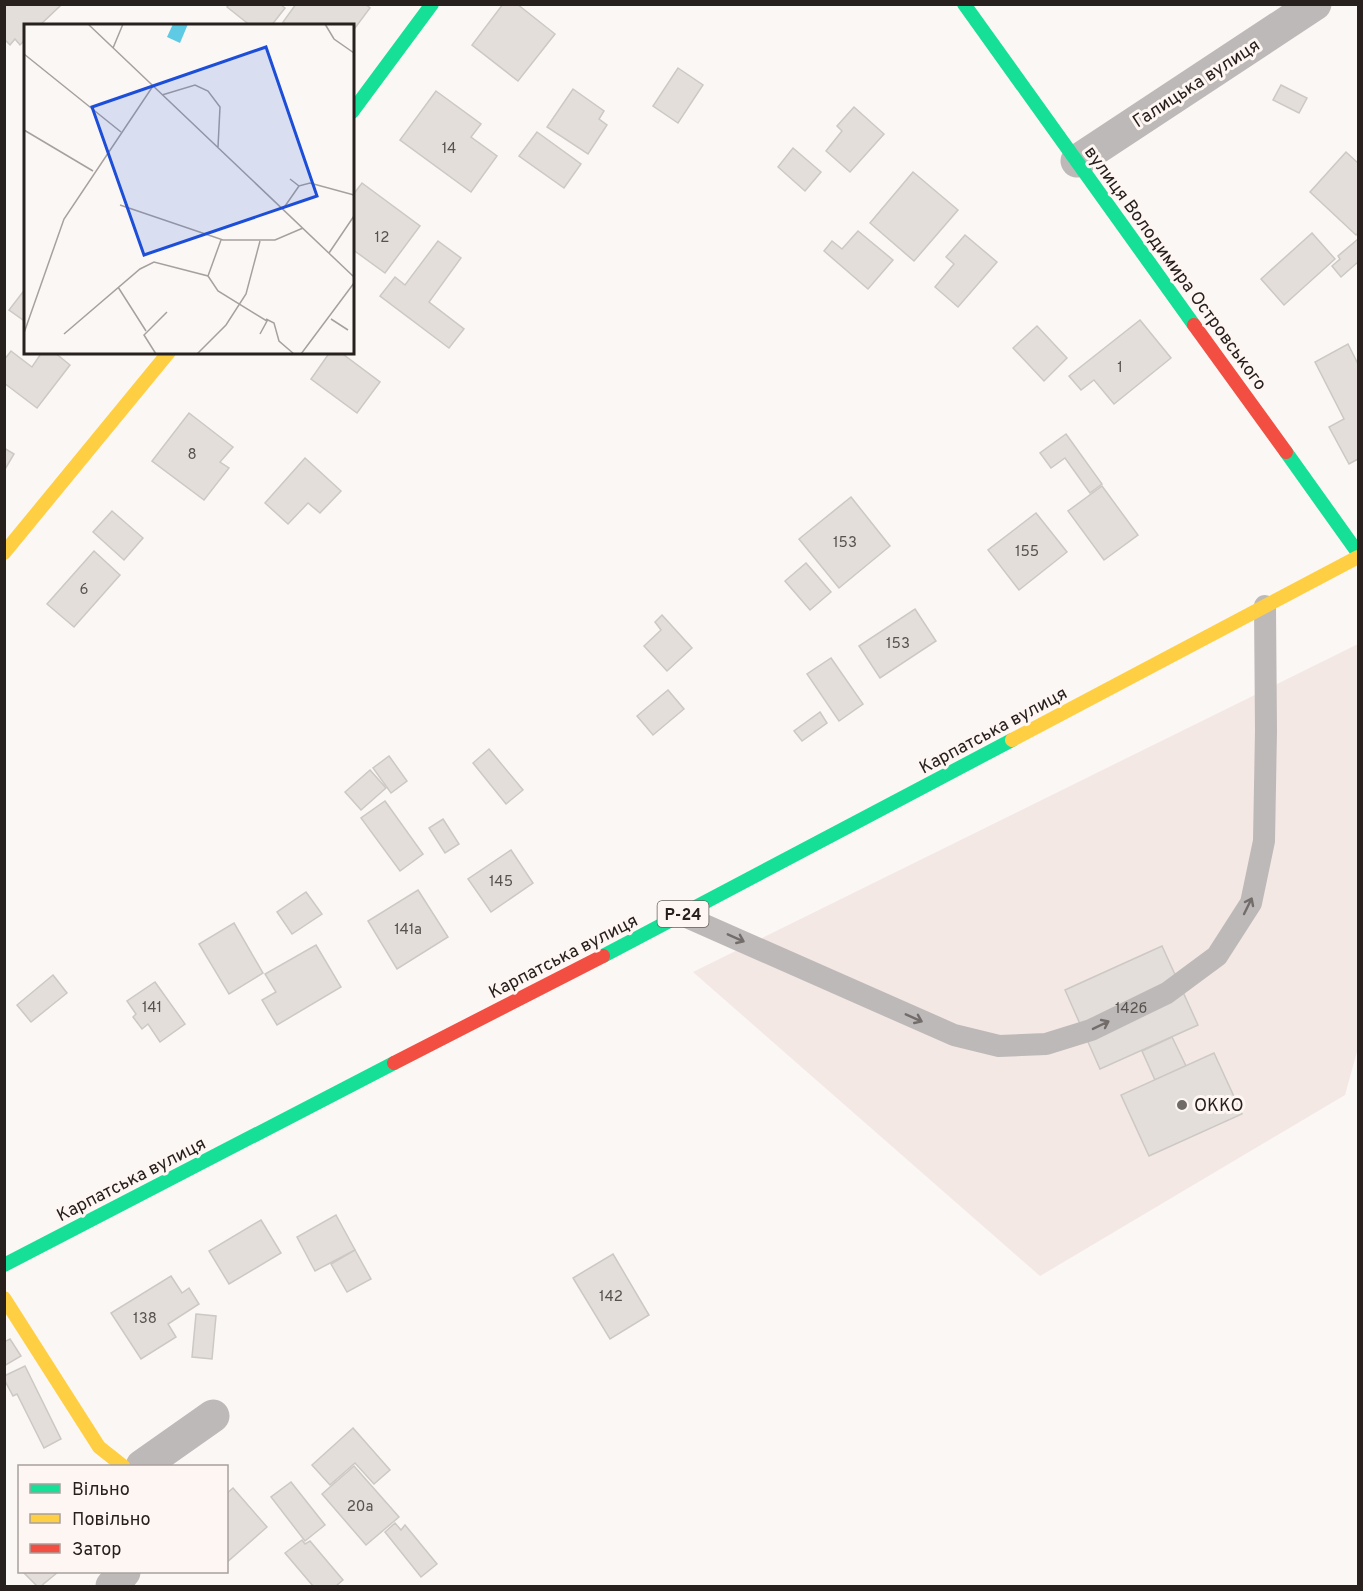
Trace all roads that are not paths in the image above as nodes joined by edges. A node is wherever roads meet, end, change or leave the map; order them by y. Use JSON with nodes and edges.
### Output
{"nodes":[{"id":1,"x":432,"y":4,"type":"edge"},
{"id":2,"x":964,"y":4,"type":"edge"},
{"id":3,"x":1315,"y":4,"type":"edge"},
{"id":4,"x":354,"y":109,"type":"edge"},
{"id":5,"x":1077,"y":161,"type":"junction"},
{"id":6,"x":167,"y":354,"type":"edge"},
{"id":7,"x":4,"y":553,"type":"edge"},
{"id":8,"x":1359,"y":555,"type":"edge"},
{"id":9,"x":1265,"y":606,"type":"junction"},
{"id":10,"x":682,"y":915,"type":"junction"},
{"id":11,"x":4,"y":1265,"type":"edge"},
{"id":12,"x":4,"y":1298,"type":"edge"},
{"id":13,"x":213,"y":1416,"type":"dead end"},
{"id":14,"x":121,"y":1465,"type":"edge"},
{"id":15,"x":145,"y":1465,"type":"edge"},
{"id":16,"x":123,"y":1573,"type":"edge"},
{"id":17,"x":112,"y":1587,"type":"edge"}],
"edges":[{"from":1,"to":4,"type":"main road"},
{"from":2,"to":5,"type":"main road","name":"вулиця Володимира Островського"},
{"from":3,"to":5,"type":"street","name":"Галицька вулиця"},
{"from":5,"to":8,"type":"main road","name":"вулиця Володимира Островського"},
{"from":6,"to":7,"type":"main road"},
{"from":8,"to":9,"type":"main road","name":"Карпатська вулиця","number":"Р-24"},
{"from":9,"to":10,"type":"main road","name":"Карпатська вулиця","number":"Р-24"},
{"from":10,"to":9,"type":"lane","one_way":true},
{"from":10,"to":11,"type":"main road","name":"Карпатська вулиця","number":"Р-24"},
{"from":12,"to":14,"type":"main road"},
{"from":13,"to":15,"type":"street"},
{"from":16,"to":17,"type":"street"}]}
